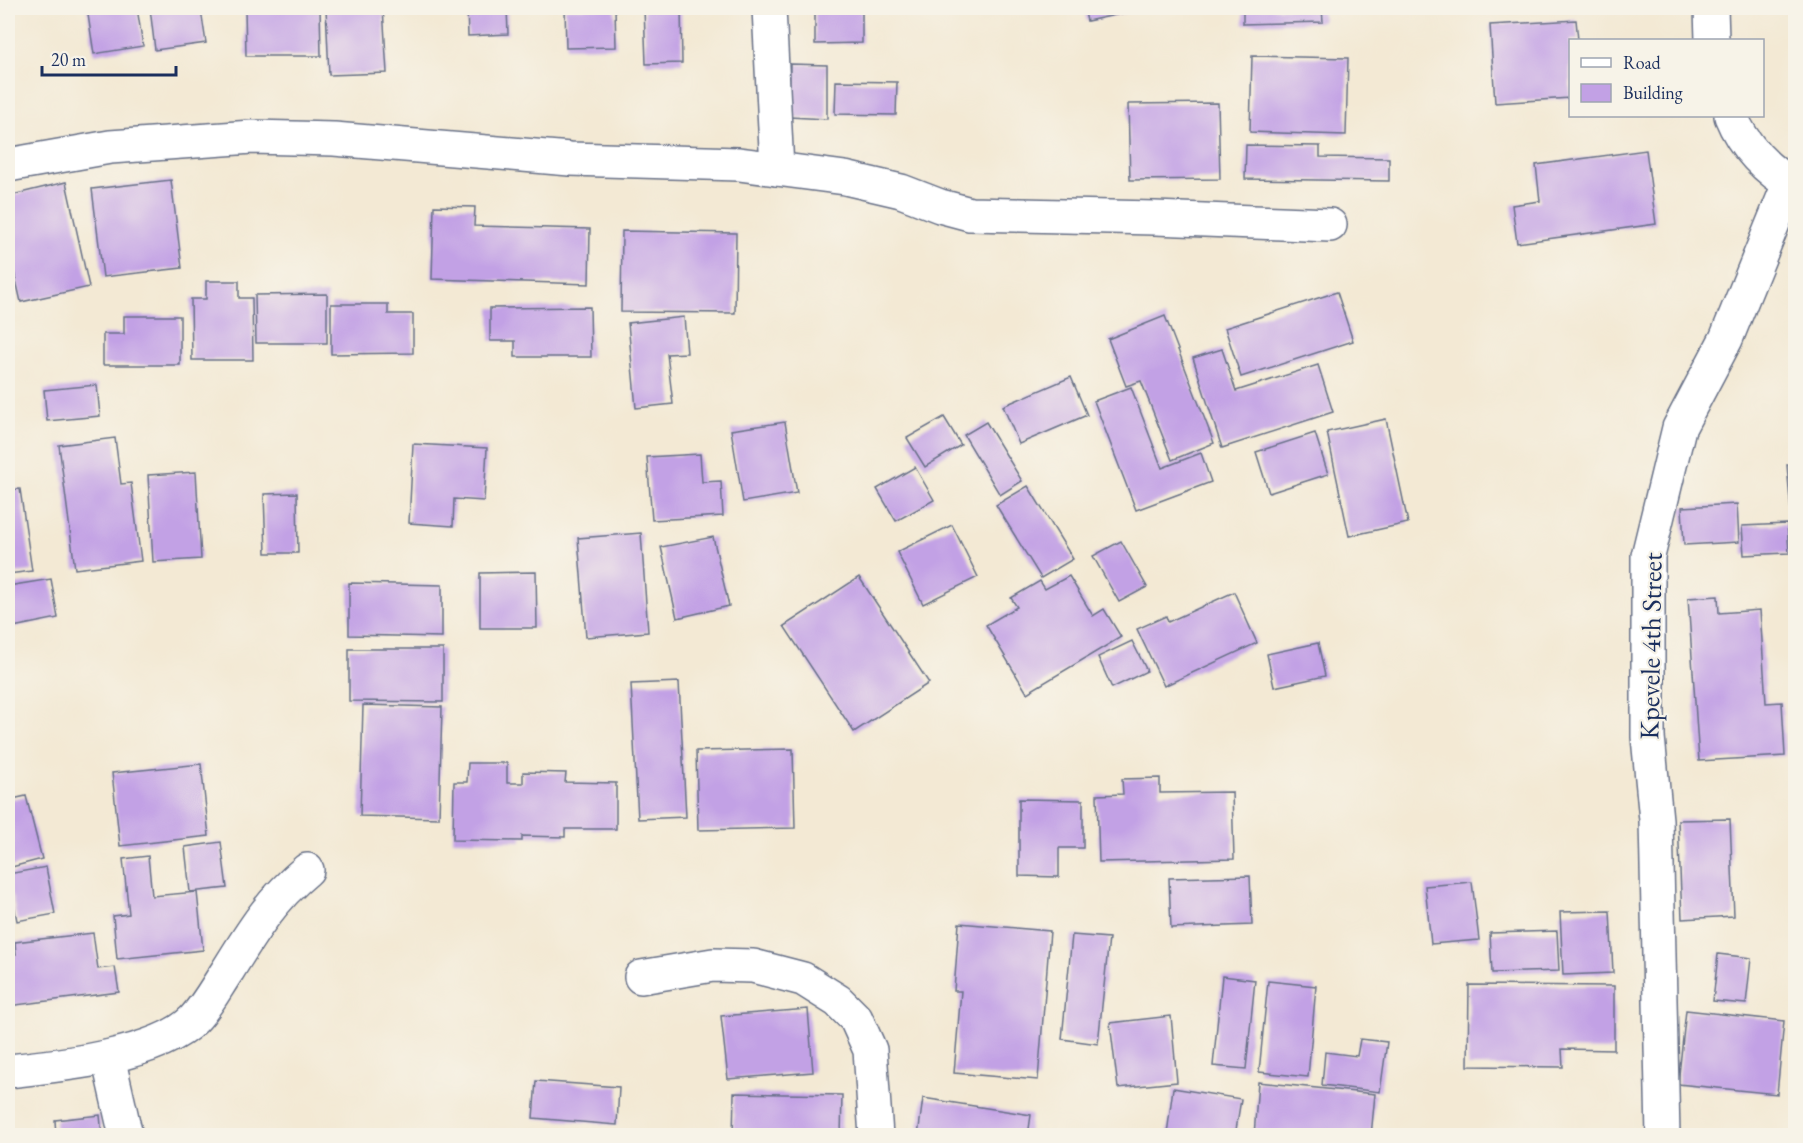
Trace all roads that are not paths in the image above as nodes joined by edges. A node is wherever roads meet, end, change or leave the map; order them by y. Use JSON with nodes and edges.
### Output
{"nodes":[{"id":1,"x":769,"y":8,"type":"edge"},
{"id":2,"x":1711,"y":8,"type":"edge"},
{"id":3,"x":1712,"y":39,"type":"edge"},
{"id":4,"x":1731,"y":117,"type":"edge"},
{"id":5,"x":8,"y":165,"type":"edge"},
{"id":6,"x":777,"y":169,"type":"junction"},
{"id":7,"x":1792,"y":186,"type":"edge"},
{"id":8,"x":1330,"y":225,"type":"dead end"},
{"id":9,"x":307,"y":870,"type":"dead end"},
{"id":10,"x":641,"y":977,"type":"dead end"},
{"id":11,"x":108,"y":1057,"type":"junction"},
{"id":12,"x":8,"y":1071,"type":"edge"},
{"id":13,"x":126,"y":1136,"type":"edge"},
{"id":14,"x":876,"y":1136,"type":"edge"},
{"id":15,"x":1663,"y":1136,"type":"edge"}],
"edges":[{"from":1,"to":6,"type":"street"},
{"from":2,"to":3,"type":"street"},
{"from":4,"to":7,"type":"street"},
{"from":5,"to":6,"type":"street"},
{"from":6,"to":8,"type":"street"},
{"from":7,"to":15,"type":"street","name":"Kpevele 4th Street"},
{"from":9,"to":11,"type":"street"},
{"from":10,"to":14,"type":"street"},
{"from":11,"to":12,"type":"street"},
{"from":11,"to":13,"type":"street"}]}
